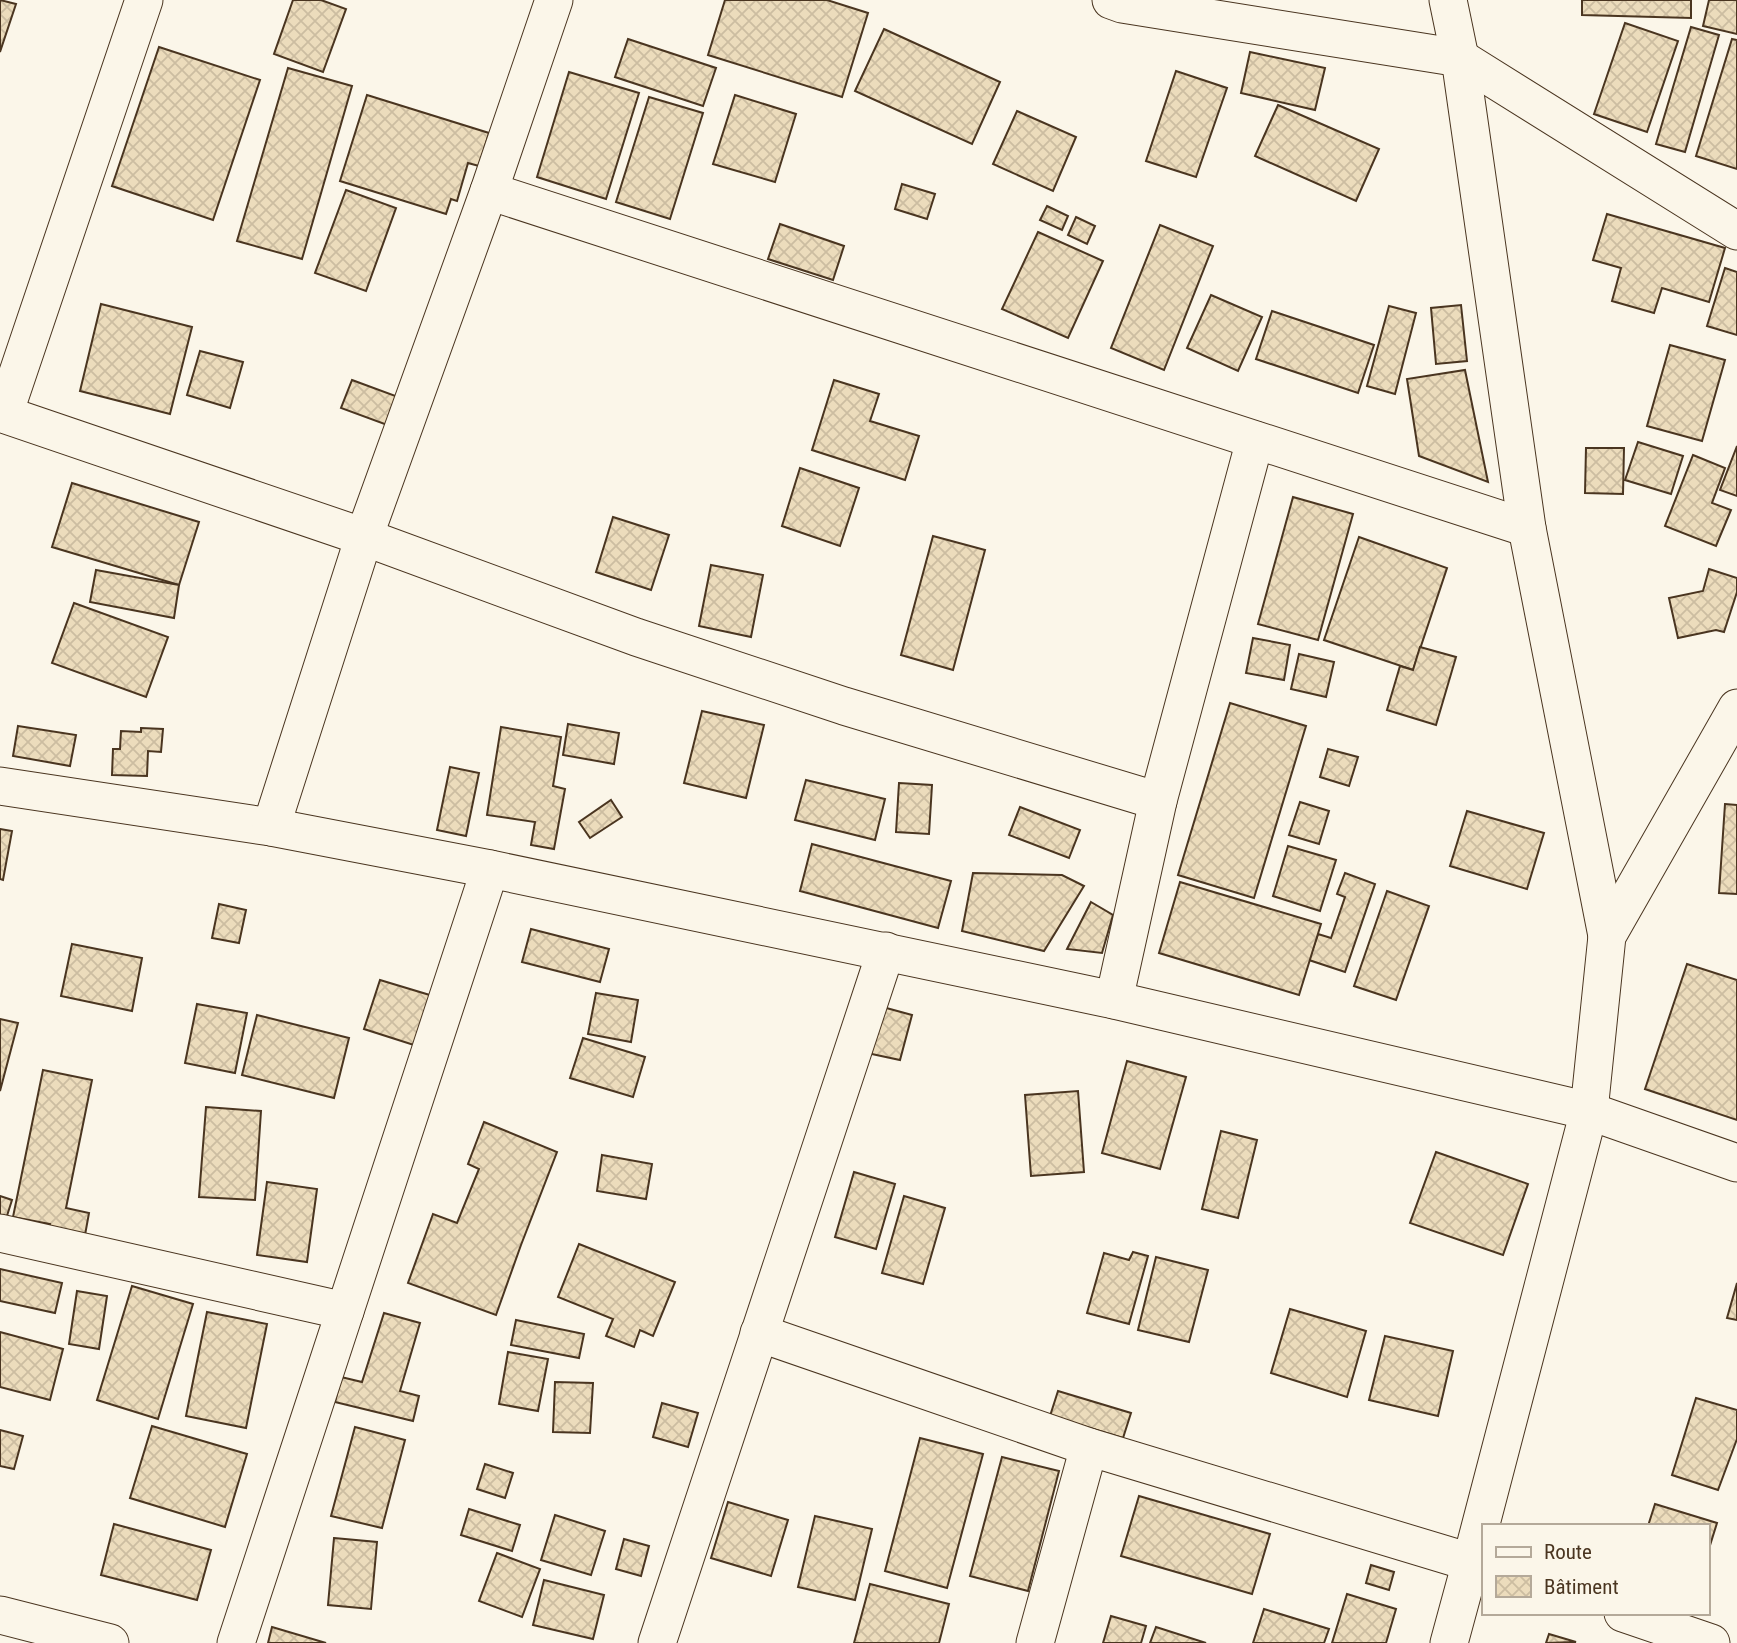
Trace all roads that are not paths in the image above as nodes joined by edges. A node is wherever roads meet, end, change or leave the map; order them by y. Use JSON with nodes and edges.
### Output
{"nodes":[{"id":1,"x":144,"y":0,"type":"edge"},
{"id":2,"x":554,"y":0,"type":"edge"},
{"id":3,"x":1111,"y":0,"type":"edge"},
{"id":4,"x":1448,"y":0,"type":"edge"},
{"id":5,"x":1460,"y":58,"type":"junction"},
{"id":6,"x":489,"y":191,"type":"junction"},
{"id":7,"x":1737,"y":231,"type":"edge"},
{"id":8,"x":2,"y":413,"type":"edge"},
{"id":9,"x":1255,"y":439,"type":"junction"},
{"id":10,"x":1527,"y":528,"type":"junction"},
{"id":11,"x":363,"y":537,"type":"junction"},
{"id":12,"x":1737,"y":708,"type":"edge"},
{"id":13,"x":0,"y":786,"type":"edge"},
{"id":14,"x":1158,"y":801,"type":"junction"},
{"id":15,"x":271,"y":827,"type":"junction"},
{"id":16,"x":490,"y":869,"type":"junction"},
{"id":17,"x":1607,"y":936,"type":"junction"},
{"id":18,"x":886,"y":951,"type":"junction"},
{"id":19,"x":1114,"y":1000,"type":"junction"},
{"id":20,"x":1589,"y":1111,"type":"junction"},
{"id":21,"x":1737,"y":1163,"type":"edge"},
{"id":22,"x":0,"y":1233,"type":"edge"},
{"id":23,"x":345,"y":1311,"type":"junction"},
{"id":24,"x":759,"y":1334,"type":"junction"},
{"id":25,"x":1089,"y":1447,"type":"junction"},
{"id":26,"x":1487,"y":1524,"type":"edge"},
{"id":27,"x":1482,"y":1544,"type":"edge"},
{"id":28,"x":1477,"y":1564,"type":"edge"},
{"id":29,"x":0,"y":1615,"type":"edge"},
{"id":30,"x":1629,"y":1615,"type":"edge"},
{"id":31,"x":110,"y":1643,"type":"edge"},
{"id":32,"x":236,"y":1643,"type":"edge"},
{"id":33,"x":657,"y":1643,"type":"edge"},
{"id":34,"x":1035,"y":1643,"type":"edge"},
{"id":35,"x":1449,"y":1643,"type":"edge"},
{"id":36,"x":1712,"y":1643,"type":"edge"}],
"edges":[{"from":1,"to":8,"type":"street"},
{"from":2,"to":6,"type":"street"},
{"from":3,"to":5,"type":"street"},
{"from":4,"to":5,"type":"street"},
{"from":5,"to":7,"type":"street"},
{"from":5,"to":10,"type":"street"},
{"from":6,"to":9,"type":"street"},
{"from":6,"to":11,"type":"street"},
{"from":8,"to":11,"type":"street"},
{"from":9,"to":10,"type":"street"},
{"from":9,"to":14,"type":"street"},
{"from":10,"to":17,"type":"street"},
{"from":11,"to":14,"type":"street"},
{"from":11,"to":15,"type":"street"},
{"from":12,"to":17,"type":"street"},
{"from":13,"to":15,"type":"street"},
{"from":14,"to":19,"type":"street"},
{"from":15,"to":16,"type":"street"},
{"from":16,"to":18,"type":"street"},
{"from":16,"to":23,"type":"street"},
{"from":17,"to":20,"type":"street"},
{"from":18,"to":19,"type":"street"},
{"from":18,"to":24,"type":"street"},
{"from":19,"to":20,"type":"street"},
{"from":20,"to":21,"type":"street"},
{"from":20,"to":26,"type":"street"},
{"from":22,"to":23,"type":"street"},
{"from":23,"to":32,"type":"street"},
{"from":24,"to":25,"type":"street"},
{"from":24,"to":33,"type":"street"},
{"from":25,"to":28,"type":"street"},
{"from":25,"to":34,"type":"street"},
{"from":27,"to":28,"type":"street"},
{"from":28,"to":35,"type":"street"},
{"from":29,"to":31,"type":"street"},
{"from":30,"to":36,"type":"street"}]}
